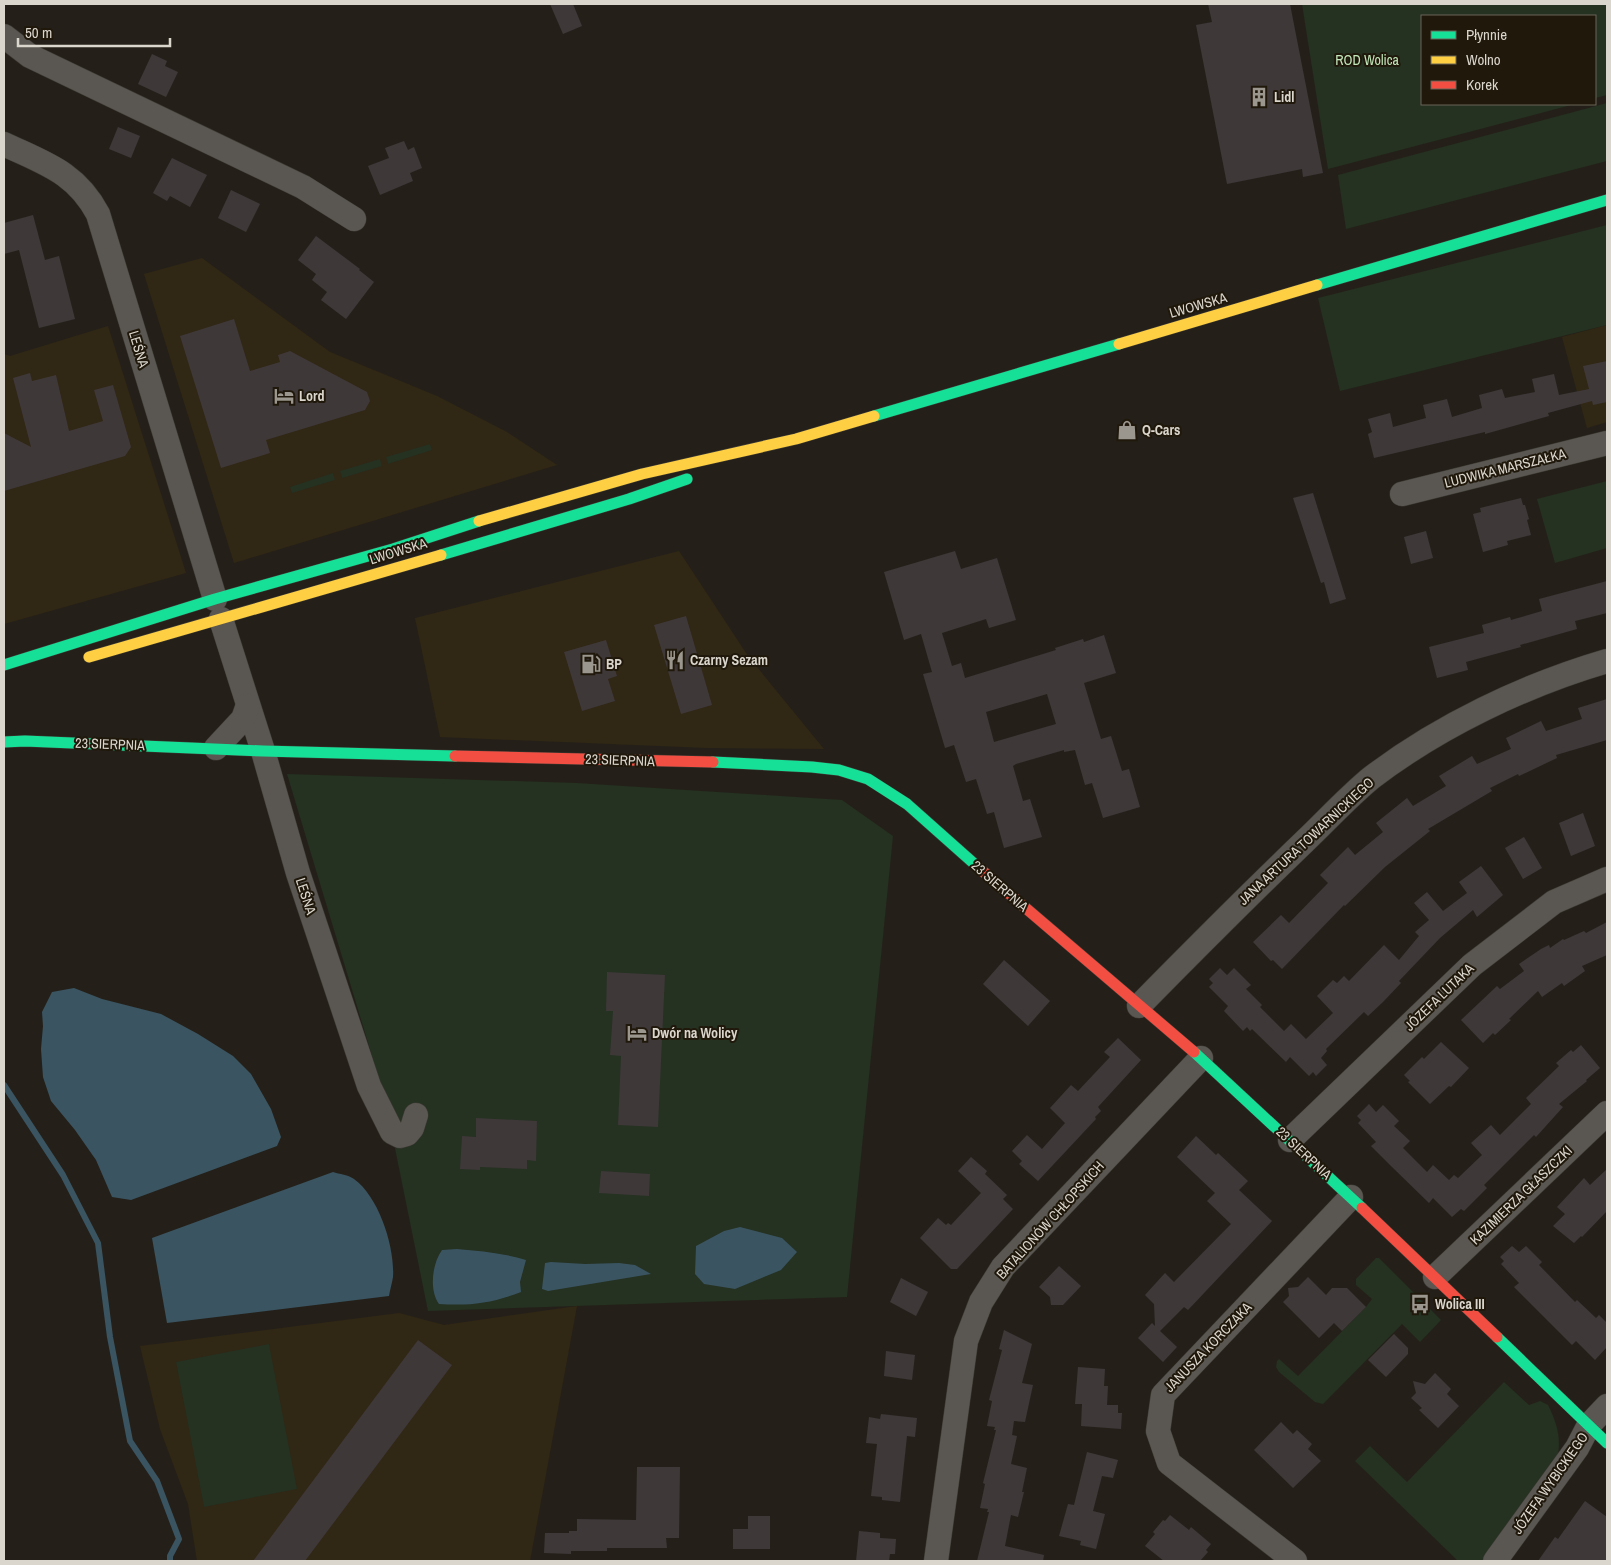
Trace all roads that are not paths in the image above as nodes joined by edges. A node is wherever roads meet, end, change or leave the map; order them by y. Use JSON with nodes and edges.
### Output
{"nodes":[{"id":1,"x":4,"y":36,"type":"edge"},
{"id":2,"x":4,"y":144,"type":"edge"},
{"id":3,"x":1607,"y":200,"type":"edge"},
{"id":4,"x":354,"y":219,"type":"dead end"},
{"id":5,"x":796,"y":439,"type":"junction"},
{"id":6,"x":1607,"y":443,"type":"edge"},
{"id":7,"x":713,"y":469,"type":"dead end"},
{"id":8,"x":695,"y":476,"type":"dead end"},
{"id":9,"x":1402,"y":494,"type":"dead end"},
{"id":10,"x":218,"y":609,"type":"junction"},
{"id":11,"x":82,"y":659,"type":"dead end"},
{"id":12,"x":1607,"y":661,"type":"edge"},
{"id":13,"x":4,"y":664,"type":"edge"},
{"id":14,"x":248,"y":705,"type":"junction"},
{"id":15,"x":4,"y":742,"type":"edge"},
{"id":16,"x":216,"y":748,"type":"junction"},
{"id":17,"x":263,"y":751,"type":"junction"},
{"id":18,"x":1607,"y":878,"type":"edge"},
{"id":19,"x":1139,"y":1006,"type":"junction"},
{"id":20,"x":1201,"y":1058,"type":"junction"},
{"id":21,"x":1607,"y":1113,"type":"edge"},
{"id":22,"x":416,"y":1115,"type":"dead end"},
{"id":23,"x":1290,"y":1140,"type":"junction"},
{"id":24,"x":1351,"y":1197,"type":"junction"},
{"id":25,"x":1435,"y":1277,"type":"junction"},
{"id":26,"x":1607,"y":1406,"type":"edge"},
{"id":27,"x":1589,"y":1425,"type":"junction"},
{"id":28,"x":1607,"y":1443,"type":"edge"},
{"id":29,"x":936,"y":1561,"type":"edge"},
{"id":30,"x":1295,"y":1561,"type":"edge"},
{"id":31,"x":1494,"y":1561,"type":"edge"}],
"edges":[{"from":1,"to":4,"type":"street"},
{"from":2,"to":10,"type":"street","name":"LEŚNA"},
{"from":3,"to":5,"type":"main road","name":"LWOWSKA"},
{"from":5,"to":7,"type":"main road","name":"LWOWSKA"},
{"from":5,"to":10,"type":"main road","name":"LWOWSKA"},
{"from":6,"to":9,"type":"street","name":"LUDWIKA MARSZAŁKA"},
{"from":8,"to":10,"type":"main road","name":"LWOWSKA"},
{"from":10,"to":11,"type":"main road","name":"LWOWSKA"},
{"from":10,"to":13,"type":"main road","name":"LWOWSKA"},
{"from":10,"to":14,"type":"street","name":"LEŚNA"},
{"from":12,"to":19,"type":"street","name":"JANA ARTURA TOWARNICKIEGO"},
{"from":14,"to":16,"type":"street"},
{"from":14,"to":17,"type":"street","name":"LEŚNA"},
{"from":15,"to":16,"type":"main road","name":"23 SIERPNIA"},
{"from":16,"to":17,"type":"main road","name":"23 SIERPNIA"},
{"from":17,"to":19,"type":"main road","name":"23 SIERPNIA"},
{"from":17,"to":22,"type":"street","name":"LEŚNA"},
{"from":18,"to":23,"type":"street","name":"JÓZEFA LUTAKA"},
{"from":19,"to":20,"type":"main road","name":"23 SIERPNIA"},
{"from":20,"to":23,"type":"main road","name":"23 SIERPNIA"},
{"from":20,"to":29,"type":"street","name":"BATALIONÓW CHŁOPSKICH"},
{"from":21,"to":25,"type":"street","name":"KAZIMIERZA GŁASZCZKI"},
{"from":23,"to":24,"type":"main road","name":"23 SIERPNIA"},
{"from":24,"to":25,"type":"main road","name":"23 SIERPNIA"},
{"from":24,"to":30,"type":"street","name":"JANUSZA KORCZAKA"},
{"from":25,"to":27,"type":"main road","name":"23 SIERPNIA"},
{"from":26,"to":27,"type":"street","name":"JÓZEFA WYBICKIEGO"},
{"from":27,"to":28,"type":"main road","name":"23 SIERPNIA"},
{"from":27,"to":31,"type":"street","name":"JÓZEFA WYBICKIEGO"}]}
